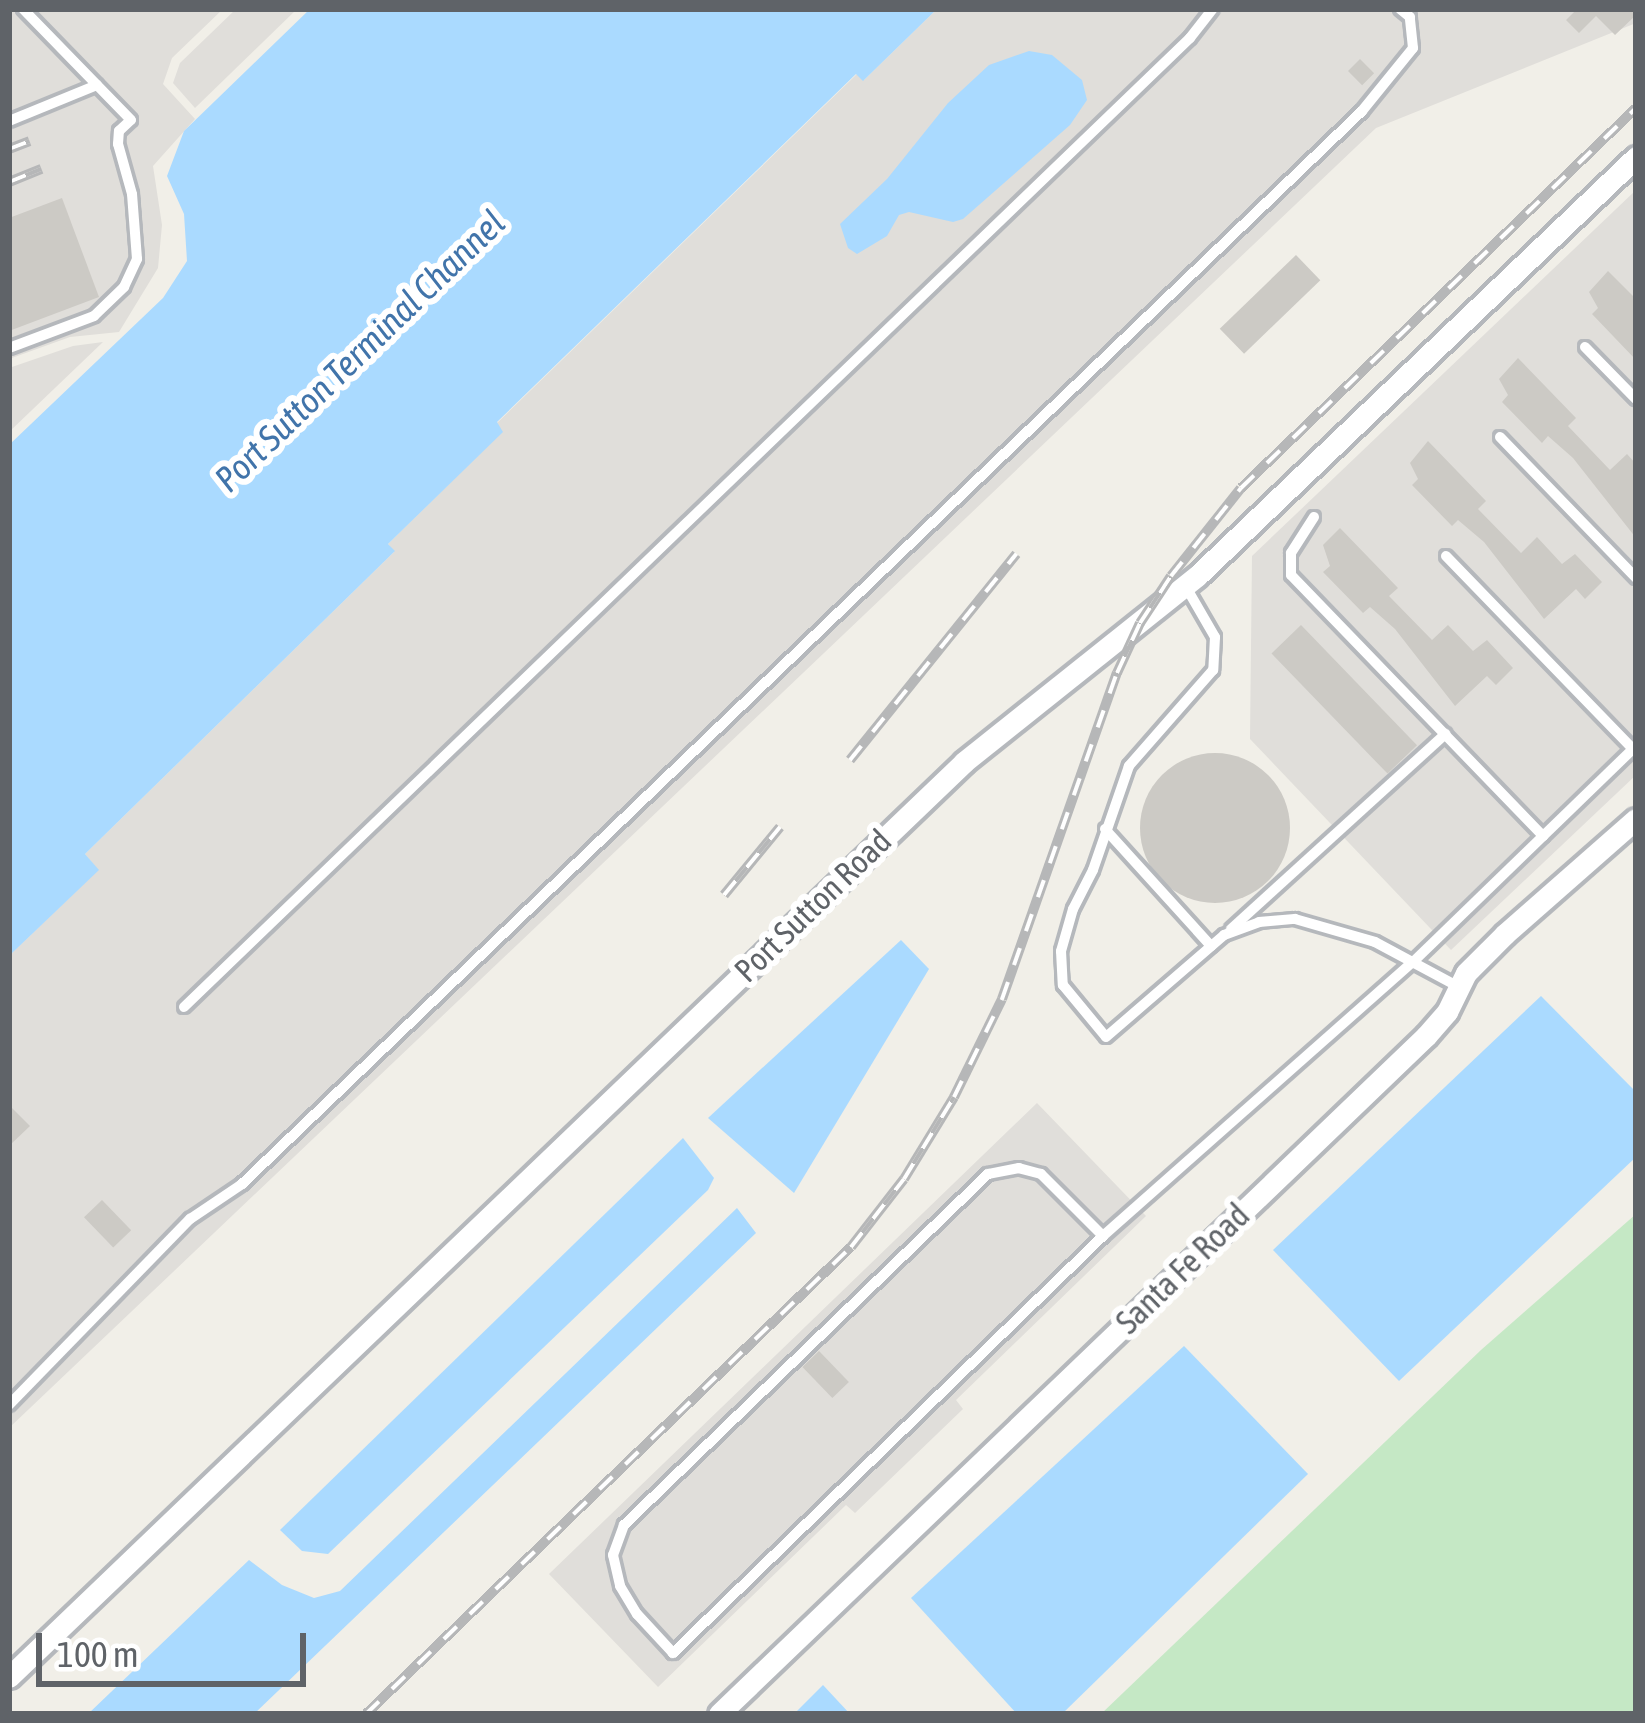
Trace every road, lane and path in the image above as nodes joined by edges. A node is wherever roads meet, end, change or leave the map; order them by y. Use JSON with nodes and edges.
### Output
{"nodes":[{"id":1,"x":23,"y":9,"type":"edge"},
{"id":2,"x":1213,"y":9,"type":"edge"},
{"id":3,"x":1400,"y":9,"type":"edge"},
{"id":4,"x":97,"y":85,"type":"junction"},
{"id":5,"x":9,"y":121,"type":"edge"},
{"id":6,"x":1636,"y":157,"type":"edge"},
{"id":7,"x":1585,"y":347,"type":"dead end"},
{"id":8,"x":9,"y":348,"type":"edge"},
{"id":9,"x":1636,"y":400,"type":"edge"},
{"id":10,"x":1500,"y":436,"type":"dead end"},
{"id":11,"x":1314,"y":517,"type":"dead end"},
{"id":12,"x":1446,"y":556,"type":"dead end"},
{"id":13,"x":1636,"y":578,"type":"edge"},
{"id":14,"x":1186,"y":586,"type":"junction"},
{"id":15,"x":1445,"y":734,"type":"junction"},
{"id":16,"x":1635,"y":748,"type":"edge"},
{"id":17,"x":1636,"y":819,"type":"edge"},
{"id":18,"x":1105,"y":830,"type":"junction"},
{"id":19,"x":1543,"y":836,"type":"junction"},
{"id":20,"x":1224,"y":935,"type":"junction"},
{"id":21,"x":1211,"y":946,"type":"junction"},
{"id":22,"x":1413,"y":962,"type":"junction"},
{"id":23,"x":1459,"y":987,"type":"junction"},
{"id":24,"x":184,"y":1007,"type":"dead end"},
{"id":25,"x":1103,"y":1236,"type":"junction"},
{"id":26,"x":9,"y":1405,"type":"edge"},
{"id":27,"x":9,"y":1677,"type":"edge"},
{"id":28,"x":719,"y":1714,"type":"edge"}],
"edges":[{"from":1,"to":4,"type":"lane"},
{"from":2,"to":24,"type":"lane"},
{"from":3,"to":26,"type":"lane"},
{"from":4,"to":5,"type":"lane"},
{"from":4,"to":8,"type":"lane"},
{"from":6,"to":14,"type":"street","name":"Port Sutton Road"},
{"from":7,"to":9,"type":"lane"},
{"from":10,"to":13,"type":"lane"},
{"from":11,"to":15,"type":"lane"},
{"from":12,"to":16,"type":"lane"},
{"from":14,"to":18,"type":"lane"},
{"from":14,"to":27,"type":"street","name":"Port Sutton Road"},
{"from":15,"to":19,"type":"lane"},
{"from":15,"to":20,"type":"lane"},
{"from":16,"to":19,"type":"lane"},
{"from":17,"to":23,"type":"street","name":"Santa Fe Road"},
{"from":18,"to":21,"type":"lane"},
{"from":18,"to":21,"type":"lane"},
{"from":19,"to":22,"type":"lane"},
{"from":20,"to":21,"type":"lane"},
{"from":20,"to":22,"type":"lane"},
{"from":22,"to":23,"type":"lane"},
{"from":22,"to":25,"type":"lane"},
{"from":23,"to":28,"type":"street","name":"Santa Fe Road"},
{"from":25,"to":25,"type":"lane"}]}
